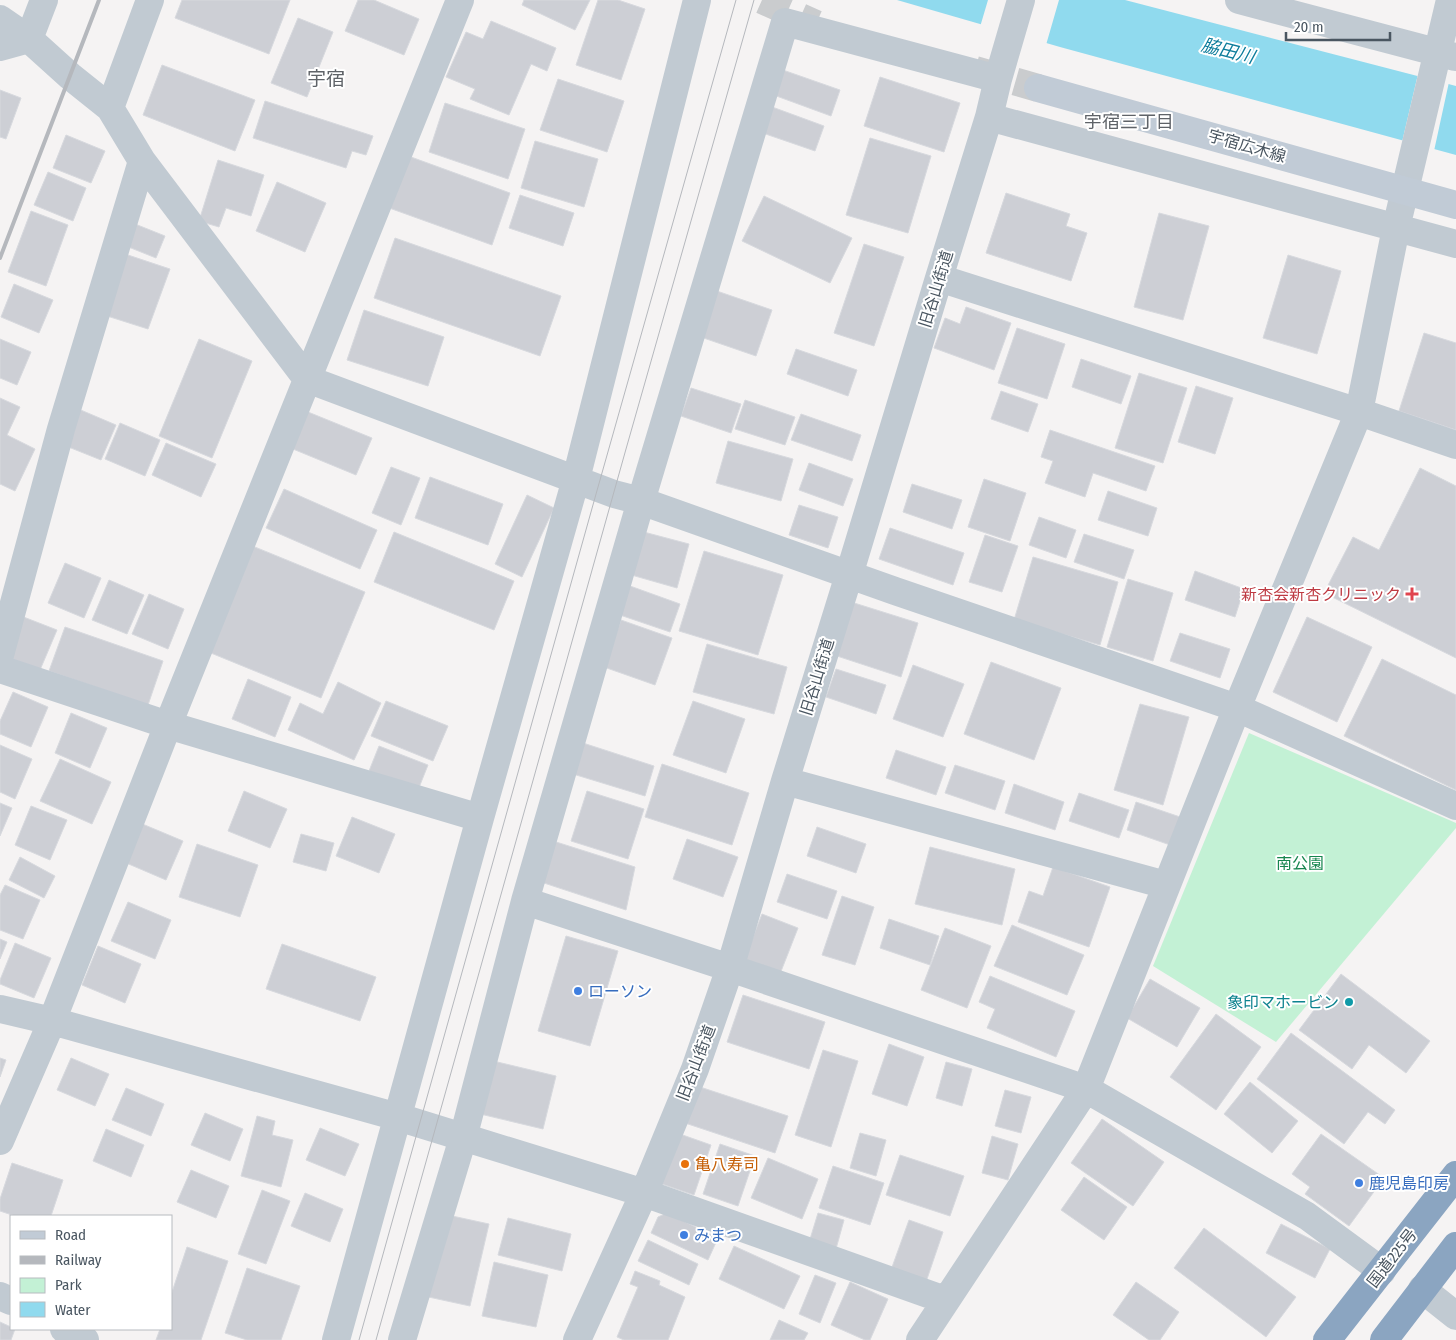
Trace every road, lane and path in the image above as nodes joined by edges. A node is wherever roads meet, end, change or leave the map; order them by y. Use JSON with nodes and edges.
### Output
{"nodes":[{"id":1,"x":44,"y":0,"type":"edge"},
{"id":2,"x":150,"y":0,"type":"edge"},
{"id":3,"x":460,"y":0,"type":"edge"},
{"id":4,"x":697,"y":0,"type":"edge"},
{"id":5,"x":1021,"y":0,"type":"edge"},
{"id":6,"x":1239,"y":0,"type":"edge"},
{"id":7,"x":1450,"y":0,"type":"edge"},
{"id":8,"x":0,"y":19,"type":"edge"},
{"id":9,"x":29,"y":39,"type":"junction"},
{"id":10,"x":0,"y":47,"type":"edge"},
{"id":11,"x":1442,"y":62,"type":"edge"},
{"id":12,"x":998,"y":79,"type":"junction"},
{"id":13,"x":1038,"y":88,"type":"tunnel mouth"},
{"id":14,"x":110,"y":108,"type":"junction"},
{"id":15,"x":989,"y":117,"type":"junction"},
{"id":16,"x":142,"y":161,"type":"junction"},
{"id":17,"x":1456,"y":205,"type":"edge"},
{"id":18,"x":1396,"y":228,"type":"junction"},
{"id":19,"x":1456,"y":244,"type":"edge"},
{"id":20,"x":939,"y":278,"type":"junction"},
{"id":21,"x":307,"y":379,"type":"junction"},
{"id":22,"x":1359,"y":412,"type":"junction"},
{"id":23,"x":1456,"y":445,"type":"edge"},
{"id":24,"x":576,"y":479,"type":"junction"},
{"id":25,"x":641,"y":501,"type":"junction"},
{"id":26,"x":849,"y":575,"type":"junction"},
{"id":27,"x":0,"y":654,"type":"edge"},
{"id":28,"x":0,"y":669,"type":"edge"},
{"id":29,"x":1237,"y":708,"type":"junction"},
{"id":30,"x":168,"y":725,"type":"junction"},
{"id":31,"x":785,"y":781,"type":"junction"},
{"id":32,"x":1456,"y":806,"type":"edge"},
{"id":33,"x":480,"y":818,"type":"junction"},
{"id":34,"x":1166,"y":886,"type":"junction"},
{"id":35,"x":526,"y":901,"type":"junction"},
{"id":36,"x":730,"y":968,"type":"junction"},
{"id":37,"x":0,"y":1009,"type":"edge"},
{"id":38,"x":52,"y":1020,"type":"junction"},
{"id":39,"x":1086,"y":1089,"type":"junction"},
{"id":40,"x":398,"y":1117,"type":"junction"},
{"id":41,"x":463,"y":1138,"type":"junction"},
{"id":42,"x":0,"y":1141,"type":"edge"},
{"id":43,"x":1456,"y":1175,"type":"edge"},
{"id":44,"x":644,"y":1193,"type":"junction"},
{"id":45,"x":1456,"y":1246,"type":"edge"},
{"id":46,"x":1382,"y":1271,"type":"junction"},
{"id":47,"x":1422,"y":1289,"type":"junction"},
{"id":48,"x":946,"y":1300,"type":"junction"},
{"id":49,"x":1456,"y":1316,"type":"edge"},
{"id":50,"x":66,"y":1330,"type":"edge"},
{"id":51,"x":84,"y":1340,"type":"edge"},
{"id":52,"x":336,"y":1340,"type":"edge"},
{"id":53,"x":402,"y":1340,"type":"edge"},
{"id":54,"x":577,"y":1340,"type":"edge"},
{"id":55,"x":920,"y":1340,"type":"edge"},
{"id":56,"x":1327,"y":1340,"type":"edge"},
{"id":57,"x":1384,"y":1340,"type":"edge"}],
"edges":[{"from":1,"to":9,"type":"street"},
{"from":2,"to":14,"type":"street"},
{"from":3,"to":21,"type":"street"},
{"from":4,"to":24,"type":"street"},
{"from":5,"to":12,"type":"street","name":"旧谷山街道"},
{"from":6,"to":11,"type":"street"},
{"from":7,"to":11,"type":"street"},
{"from":8,"to":9,"type":"street"},
{"from":9,"to":10,"type":"street"},
{"from":9,"to":14,"type":"street"},
{"from":11,"to":18,"type":"street"},
{"from":12,"to":15,"type":"street","name":"旧谷山街道"},
{"from":12,"to":25,"type":"street"},
{"from":13,"to":17,"type":"street","name":"宇宿広木線"},
{"from":14,"to":16,"type":"street"},
{"from":15,"to":18,"type":"street"},
{"from":15,"to":20,"type":"street","name":"旧谷山街道"},
{"from":16,"to":21,"type":"street"},
{"from":16,"to":27,"type":"street"},
{"from":18,"to":19,"type":"street"},
{"from":18,"to":22,"type":"street"},
{"from":20,"to":22,"type":"street"},
{"from":20,"to":26,"type":"street","name":"旧谷山街道"},
{"from":21,"to":24,"type":"street"},
{"from":21,"to":30,"type":"street"},
{"from":22,"to":23,"type":"street"},
{"from":22,"to":29,"type":"street"},
{"from":24,"to":25,"type":"street"},
{"from":24,"to":33,"type":"street"},
{"from":25,"to":26,"type":"street"},
{"from":25,"to":35,"type":"street"},
{"from":26,"to":29,"type":"street"},
{"from":26,"to":31,"type":"street","name":"旧谷山街道"},
{"from":28,"to":30,"type":"street"},
{"from":29,"to":32,"type":"street"},
{"from":29,"to":34,"type":"street"},
{"from":30,"to":33,"type":"street"},
{"from":30,"to":38,"type":"street"},
{"from":31,"to":34,"type":"street"},
{"from":31,"to":36,"type":"street","name":"旧谷山街道"},
{"from":33,"to":40,"type":"street"},
{"from":34,"to":39,"type":"street"},
{"from":35,"to":36,"type":"street"},
{"from":35,"to":41,"type":"street"},
{"from":36,"to":39,"type":"street"},
{"from":36,"to":44,"type":"street","name":"旧谷山街道"},
{"from":37,"to":38,"type":"street"},
{"from":38,"to":40,"type":"street"},
{"from":38,"to":42,"type":"street"},
{"from":39,"to":46,"type":"street"},
{"from":39,"to":48,"type":"street"},
{"from":40,"to":41,"type":"street"},
{"from":40,"to":52,"type":"street"},
{"from":41,"to":44,"type":"street"},
{"from":41,"to":53,"type":"street"},
{"from":43,"to":46,"type":"highway","name":"国道225号"},
{"from":44,"to":48,"type":"street"},
{"from":44,"to":54,"type":"street","name":"旧谷山街道"},
{"from":45,"to":47,"type":"highway"},
{"from":46,"to":56,"type":"highway","name":"国道225号"},
{"from":47,"to":49,"type":"street"},
{"from":47,"to":57,"type":"highway"},
{"from":48,"to":55,"type":"street"},
{"from":50,"to":51,"type":"street"}]}
